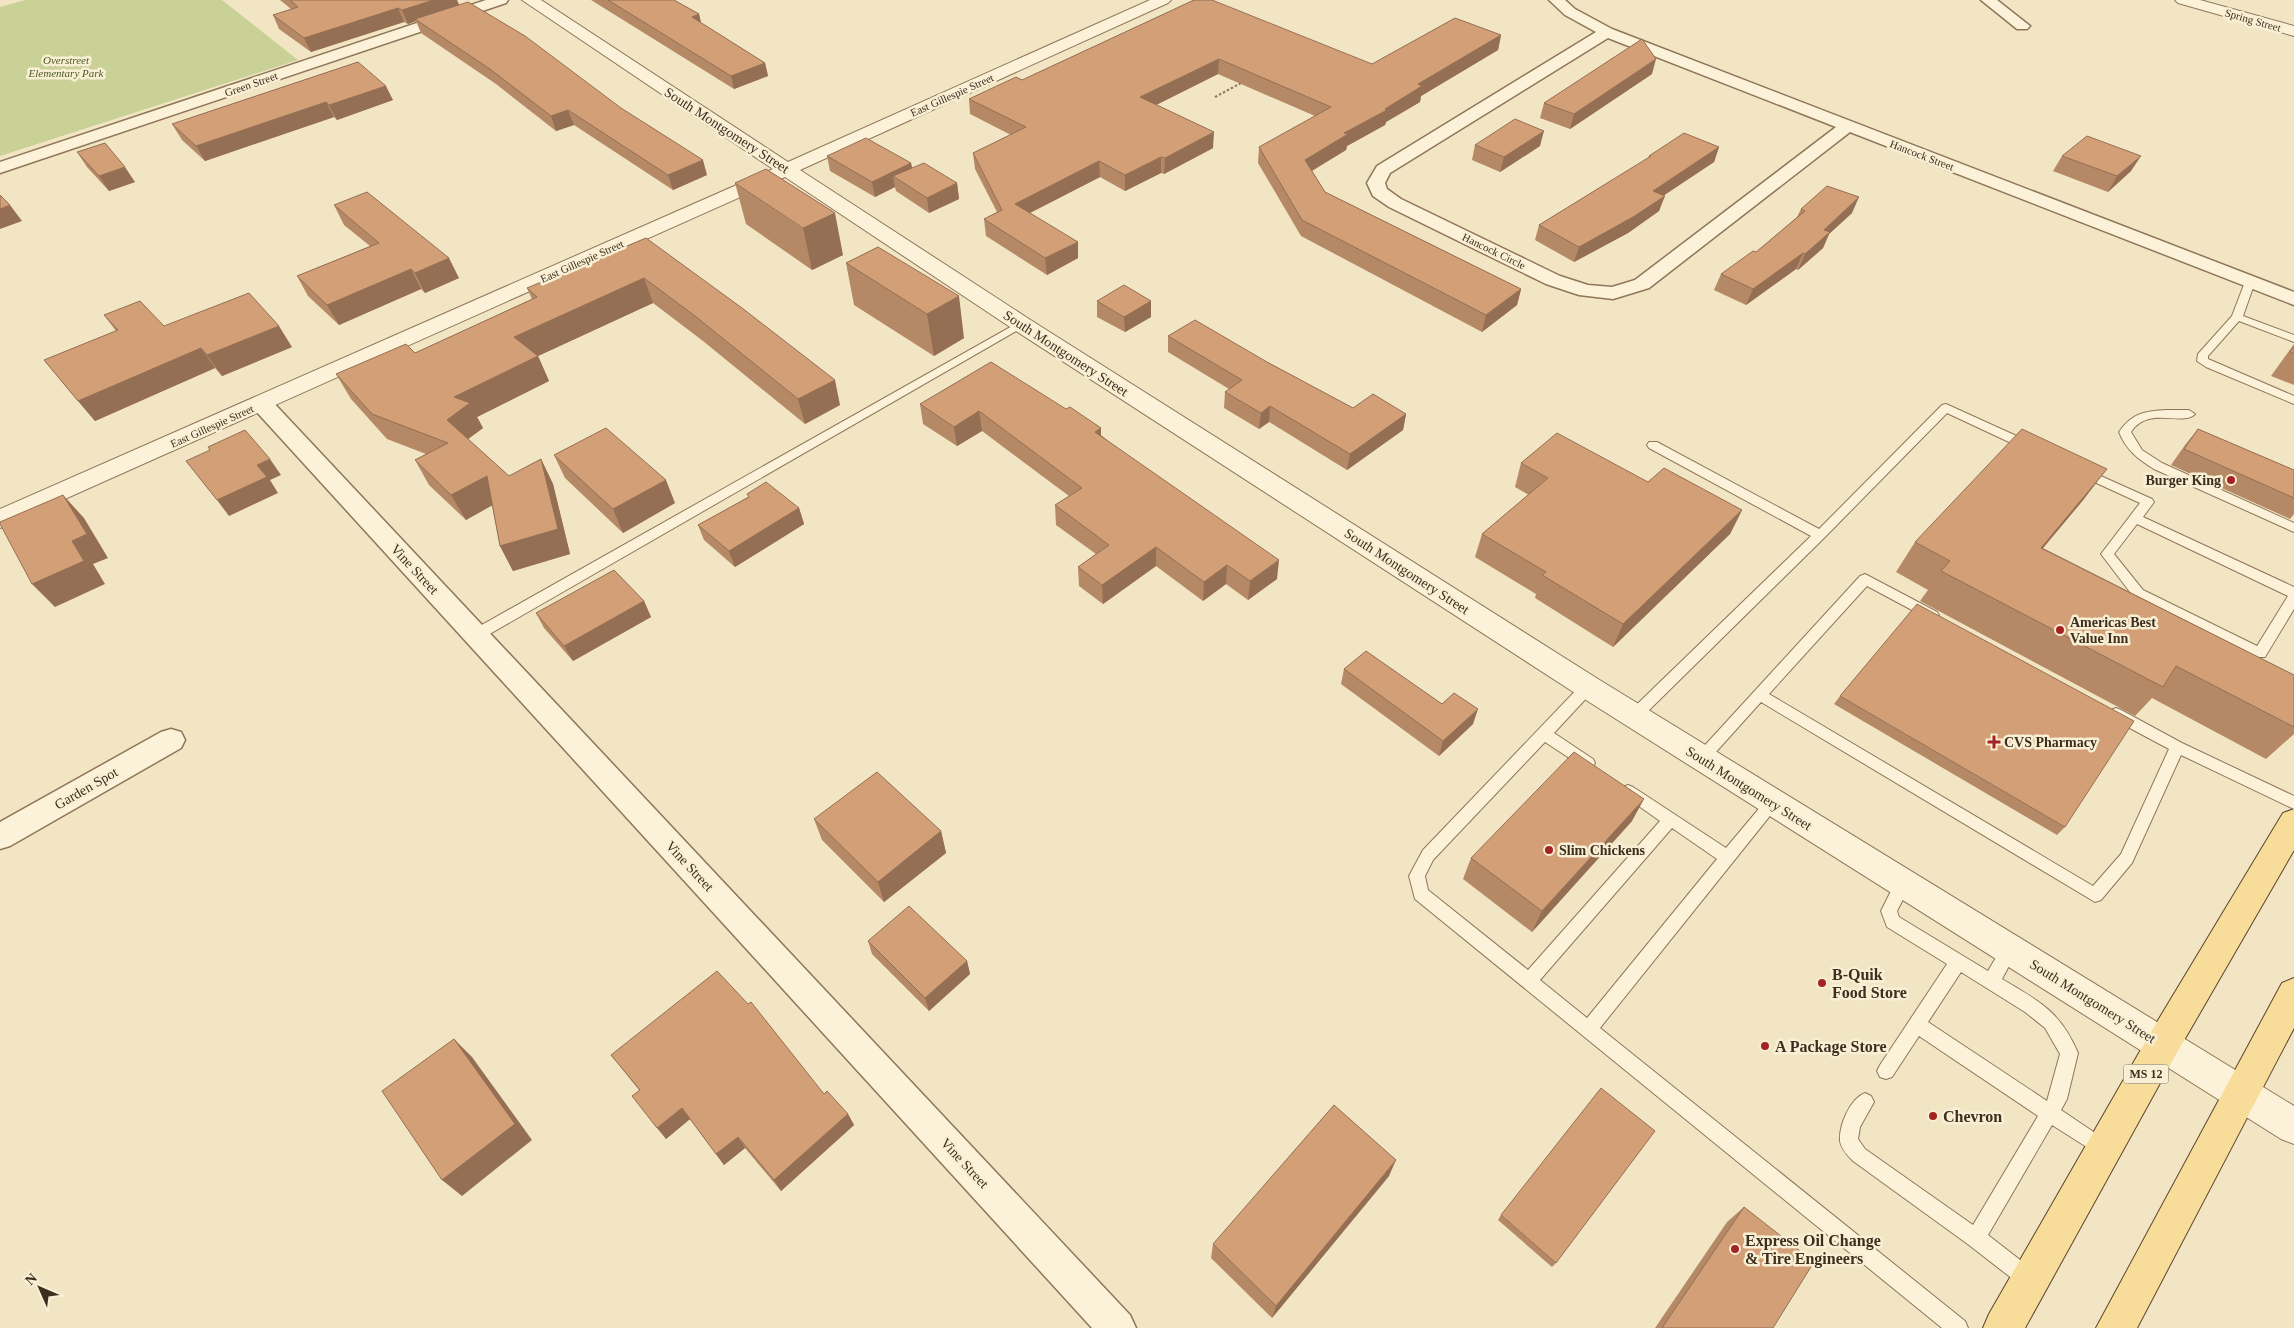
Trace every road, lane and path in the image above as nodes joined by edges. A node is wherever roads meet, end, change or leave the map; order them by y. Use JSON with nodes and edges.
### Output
{"nodes":[{"id":1,"x":501,"y":0,"type":"edge"},
{"id":2,"x":530,"y":0,"type":"edge"},
{"id":3,"x":1163,"y":0,"type":"edge"},
{"id":4,"x":1556,"y":0,"type":"edge"},
{"id":5,"x":1988,"y":0,"type":"edge"},
{"id":6,"x":2183,"y":0,"type":"edge"},
{"id":7,"x":2022,"y":26,"type":"dead end"},
{"id":8,"x":2294,"y":31,"type":"edge"},
{"id":9,"x":1607,"y":32,"type":"junction"},
{"id":10,"x":1246,"y":81,"type":"edge"},
{"id":11,"x":1215,"y":97,"type":"dead end"},
{"id":12,"x":1848,"y":126,"type":"junction"},
{"id":13,"x":0,"y":168,"type":"edge"},
{"id":14,"x":788,"y":169,"type":"junction"},
{"id":15,"x":2250,"y":282,"type":"junction"},
{"id":16,"x":2294,"y":299,"type":"edge"},
{"id":17,"x":2237,"y":317,"type":"junction"},
{"id":18,"x":1021,"y":324,"type":"junction"},
{"id":19,"x":2294,"y":340,"type":"edge"},
{"id":20,"x":2294,"y":400,"type":"edge"},
{"id":21,"x":262,"y":404,"type":"junction"},
{"id":22,"x":2189,"y":414,"type":"dead end"},
{"id":23,"x":1653,"y":445,"type":"dead end"},
{"id":24,"x":2042,"y":453,"type":"edge"},
{"id":25,"x":2069,"y":465,"type":"edge"},
{"id":26,"x":2135,"y":518,"type":"junction"},
{"id":27,"x":0,"y":519,"type":"edge"},
{"id":28,"x":2294,"y":528,"type":"edge"},
{"id":29,"x":1820,"y":535,"type":"junction"},
{"id":30,"x":2294,"y":593,"type":"edge"},
{"id":31,"x":2294,"y":598,"type":"edge"},
{"id":32,"x":1943,"y":621,"type":"edge"},
{"id":33,"x":476,"y":635,"type":"junction"},
{"id":34,"x":1588,"y":687,"type":"junction"},
{"id":35,"x":1760,"y":695,"type":"junction"},
{"id":36,"x":2108,"y":710,"type":"edge"},
{"id":37,"x":1634,"y":716,"type":"junction"},
{"id":38,"x":1543,"y":733,"type":"junction"},
{"id":39,"x":171,"y":740,"type":"dead end"},
{"id":40,"x":2177,"y":747,"type":"junction"},
{"id":41,"x":1701,"y":759,"type":"junction"},
{"id":42,"x":1599,"y":771,"type":"edge"},
{"id":43,"x":1615,"y":782,"type":"edge"},
{"id":44,"x":1772,"y":803,"type":"junction"},
{"id":45,"x":2294,"y":803,"type":"edge"},
{"id":46,"x":1670,"y":819,"type":"junction"},
{"id":47,"x":2294,"y":822,"type":"edge"},
{"id":48,"x":0,"y":837,"type":"edge"},
{"id":49,"x":1727,"y":857,"type":"junction"},
{"id":50,"x":1903,"y":884,"type":"junction"},
{"id":51,"x":2010,"y":949,"type":"junction"},
{"id":52,"x":1958,"y":962,"type":"junction"},
{"id":53,"x":1528,"y":982,"type":"junction"},
{"id":54,"x":1991,"y":982,"type":"junction"},
{"id":55,"x":2294,"y":994,"type":"edge"},
{"id":56,"x":1917,"y":1025,"type":"junction"},
{"id":57,"x":1588,"y":1029,"type":"junction"},
{"id":58,"x":2163,"y":1044,"type":"junction"},
{"id":59,"x":1886,"y":1071,"type":"dead end"},
{"id":60,"x":2241,"y":1093,"type":"junction"},
{"id":61,"x":1865,"y":1102,"type":"dead end"},
{"id":62,"x":2050,"y":1113,"type":"junction"},
{"id":63,"x":2294,"y":1126,"type":"edge"},
{"id":64,"x":2104,"y":1149,"type":"junction"},
{"id":65,"x":1976,"y":1238,"type":"junction"},
{"id":66,"x":2030,"y":1280,"type":"junction"},
{"id":67,"x":1118,"y":1328,"type":"edge"},
{"id":68,"x":1958,"y":1328,"type":"edge"},
{"id":69,"x":2003,"y":1328,"type":"edge"},
{"id":70,"x":2116,"y":1328,"type":"edge"}],
"edges":[{"from":1,"to":13,"type":"street","name":"Green Street"},
{"from":2,"to":14,"type":"street","name":"South Montgomery Street"},
{"from":3,"to":14,"type":"street","name":"East Gillespie Street"},
{"from":4,"to":9,"type":"street","name":"Hancock Street"},
{"from":5,"to":7,"type":"street"},
{"from":6,"to":8,"type":"street","name":"Spring Street"},
{"from":9,"to":12,"type":"street","name":"Hancock Street"},
{"from":9,"to":12,"type":"street","name":"Hancock Circle"},
{"from":10,"to":11,"type":"path"},
{"from":12,"to":15,"type":"street","name":"Hancock Street"},
{"from":14,"to":18,"type":"street","name":"South Montgomery Street"},
{"from":14,"to":21,"type":"street","name":"East Gillespie Street"},
{"from":15,"to":16,"type":"street","name":"Hancock Street"},
{"from":15,"to":17,"type":"lane"},
{"from":17,"to":19,"type":"lane"},
{"from":17,"to":20,"type":"lane"},
{"from":18,"to":33,"type":"lane"},
{"from":18,"to":34,"type":"street","name":"South Montgomery Street"},
{"from":21,"to":27,"type":"street","name":"East Gillespie Street"},
{"from":21,"to":33,"type":"street","name":"Vine Street"},
{"from":22,"to":28,"type":"lane"},
{"from":23,"to":29,"type":"lane"},
{"from":24,"to":29,"type":"lane"},
{"from":25,"to":26,"type":"lane"},
{"from":26,"to":30,"type":"lane"},
{"from":26,"to":31,"type":"lane"},
{"from":29,"to":37,"type":"lane"},
{"from":32,"to":35,"type":"lane"},
{"from":33,"to":67,"type":"street","name":"Vine Street"},
{"from":34,"to":37,"type":"street","name":"South Montgomery Street"},
{"from":34,"to":38,"type":"lane"},
{"from":35,"to":40,"type":"lane"},
{"from":35,"to":41,"type":"lane"},
{"from":36,"to":40,"type":"lane"},
{"from":37,"to":41,"type":"street","name":"South Montgomery Street"},
{"from":38,"to":42,"type":"lane"},
{"from":38,"to":53,"type":"lane"},
{"from":39,"to":48,"type":"street","name":"Garden Spot"},
{"from":40,"to":45,"type":"lane"},
{"from":41,"to":44,"type":"street","name":"South Montgomery Street"},
{"from":43,"to":46,"type":"lane"},
{"from":44,"to":49,"type":"lane"},
{"from":44,"to":50,"type":"street","name":"South Montgomery Street"},
{"from":46,"to":49,"type":"lane"},
{"from":46,"to":53,"type":"lane"},
{"from":47,"to":58,"type":"main road","number":"MS 12"},
{"from":49,"to":57,"type":"lane"},
{"from":50,"to":51,"type":"street","name":"South Montgomery Street"},
{"from":50,"to":52,"type":"lane"},
{"from":51,"to":54,"type":"lane"},
{"from":51,"to":58,"type":"street","name":"South Montgomery Street"},
{"from":52,"to":54,"type":"lane"},
{"from":52,"to":56,"type":"lane"},
{"from":53,"to":57,"type":"lane"},
{"from":54,"to":62,"type":"lane"},
{"from":55,"to":60,"type":"main road"},
{"from":56,"to":59,"type":"lane"},
{"from":56,"to":62,"type":"lane"},
{"from":57,"to":68,"type":"lane"},
{"from":58,"to":60,"type":"street","name":"South Montgomery Street"},
{"from":58,"to":64,"type":"main road","number":"MS 12"},
{"from":60,"to":63,"type":"street","name":"South Montgomery Street"},
{"from":60,"to":70,"type":"main road"},
{"from":61,"to":65,"type":"lane"},
{"from":62,"to":64,"type":"lane"},
{"from":62,"to":65,"type":"lane"},
{"from":64,"to":66,"type":"main road","number":"MS 12"},
{"from":65,"to":66,"type":"lane"},
{"from":66,"to":69,"type":"main road","number":"MS 12"}]}
